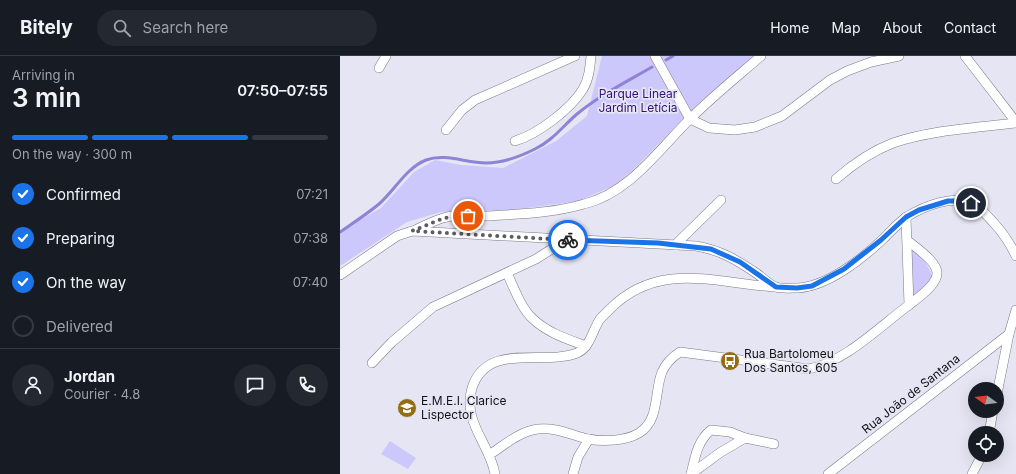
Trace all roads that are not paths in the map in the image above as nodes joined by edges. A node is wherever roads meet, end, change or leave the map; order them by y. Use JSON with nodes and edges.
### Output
{"nodes":[{"id":1,"x":386,"y":56,"type":"edge"},
{"id":2,"x":576,"y":56,"type":"edge"},
{"id":3,"x":591,"y":56,"type":"edge"},
{"id":4,"x":655,"y":56,"type":"edge"},
{"id":5,"x":761,"y":56,"type":"edge"},
{"id":6,"x":899,"y":56,"type":"edge"},
{"id":7,"x":965,"y":56,"type":"edge"},
{"id":8,"x":379,"y":68,"type":"dead end"},
{"id":9,"x":690,"y":119,"type":"junction"},
{"id":10,"x":1016,"y":122,"type":"edge"},
{"id":11,"x":446,"y":130,"type":"dead end"},
{"id":12,"x":515,"y":141,"type":"dead end"},
{"id":13,"x":836,"y":179,"type":"dead end"},
{"id":14,"x":721,"y":200,"type":"dead end"},
{"id":15,"x":906,"y":217,"type":"junction"},
{"id":16,"x":412,"y":231,"type":"junction"},
{"id":17,"x":566,"y":240,"type":"junction"},
{"id":18,"x":908,"y":241,"type":"junction"},
{"id":19,"x":675,"y":245,"type":"junction"},
{"id":20,"x":1016,"y":256,"type":"edge"},
{"id":21,"x":507,"y":273,"type":"junction"},
{"id":22,"x":340,"y":275,"type":"edge"},
{"id":23,"x":776,"y":287,"type":"junction"},
{"id":24,"x":909,"y":304,"type":"junction"},
{"id":25,"x":1016,"y":310,"type":"edge"},
{"id":26,"x":1009,"y":334,"type":"junction"},
{"id":27,"x":586,"y":346,"type":"junction"},
{"id":28,"x":372,"y":363,"type":"dead end"},
{"id":29,"x":999,"y":382,"type":"edge"},
{"id":30,"x":745,"y":438,"type":"junction"},
{"id":31,"x":589,"y":439,"type":"junction"},
{"id":32,"x":774,"y":444,"type":"dead end"},
{"id":33,"x":489,"y":455,"type":"junction"},
{"id":34,"x":978,"y":462,"type":"edge"},
{"id":35,"x":495,"y":474,"type":"edge"},
{"id":36,"x":573,"y":474,"type":"edge"},
{"id":37,"x":691,"y":474,"type":"edge"},
{"id":38,"x":828,"y":474,"type":"edge"},
{"id":39,"x":972,"y":474,"type":"edge"}],
"edges":[{"from":1,"to":8,"type":"street"},
{"from":2,"to":11,"type":"street"},
{"from":3,"to":12,"type":"street"},
{"from":4,"to":9,"type":"street"},
{"from":5,"to":9,"type":"street"},
{"from":6,"to":9,"type":"street"},
{"from":7,"to":10,"type":"street"},
{"from":9,"to":16,"type":"street"},
{"from":10,"to":13,"type":"street"},
{"from":14,"to":19,"type":"street"},
{"from":15,"to":18,"type":"street"},
{"from":15,"to":20,"type":"street"},
{"from":15,"to":23,"type":"street"},
{"from":16,"to":17,"type":"street"},
{"from":16,"to":22,"type":"street"},
{"from":17,"to":19,"type":"street"},
{"from":17,"to":21,"type":"street"},
{"from":18,"to":24,"type":"street"},
{"from":18,"to":24,"type":"street"},
{"from":19,"to":23,"type":"street"},
{"from":21,"to":27,"type":"street"},
{"from":21,"to":28,"type":"street"},
{"from":23,"to":27,"type":"street"},
{"from":24,"to":31,"type":"street"},
{"from":25,"to":26,"type":"street"},
{"from":26,"to":29,"type":"street"},
{"from":26,"to":38,"type":"street","name":"Rua João de Santana"},
{"from":27,"to":33,"type":"street"},
{"from":30,"to":32,"type":"street"},
{"from":30,"to":37,"type":"street"},
{"from":30,"to":37,"type":"street"},
{"from":31,"to":33,"type":"street"},
{"from":31,"to":36,"type":"street"},
{"from":33,"to":35,"type":"street"},
{"from":34,"to":39,"type":"street"}]}
